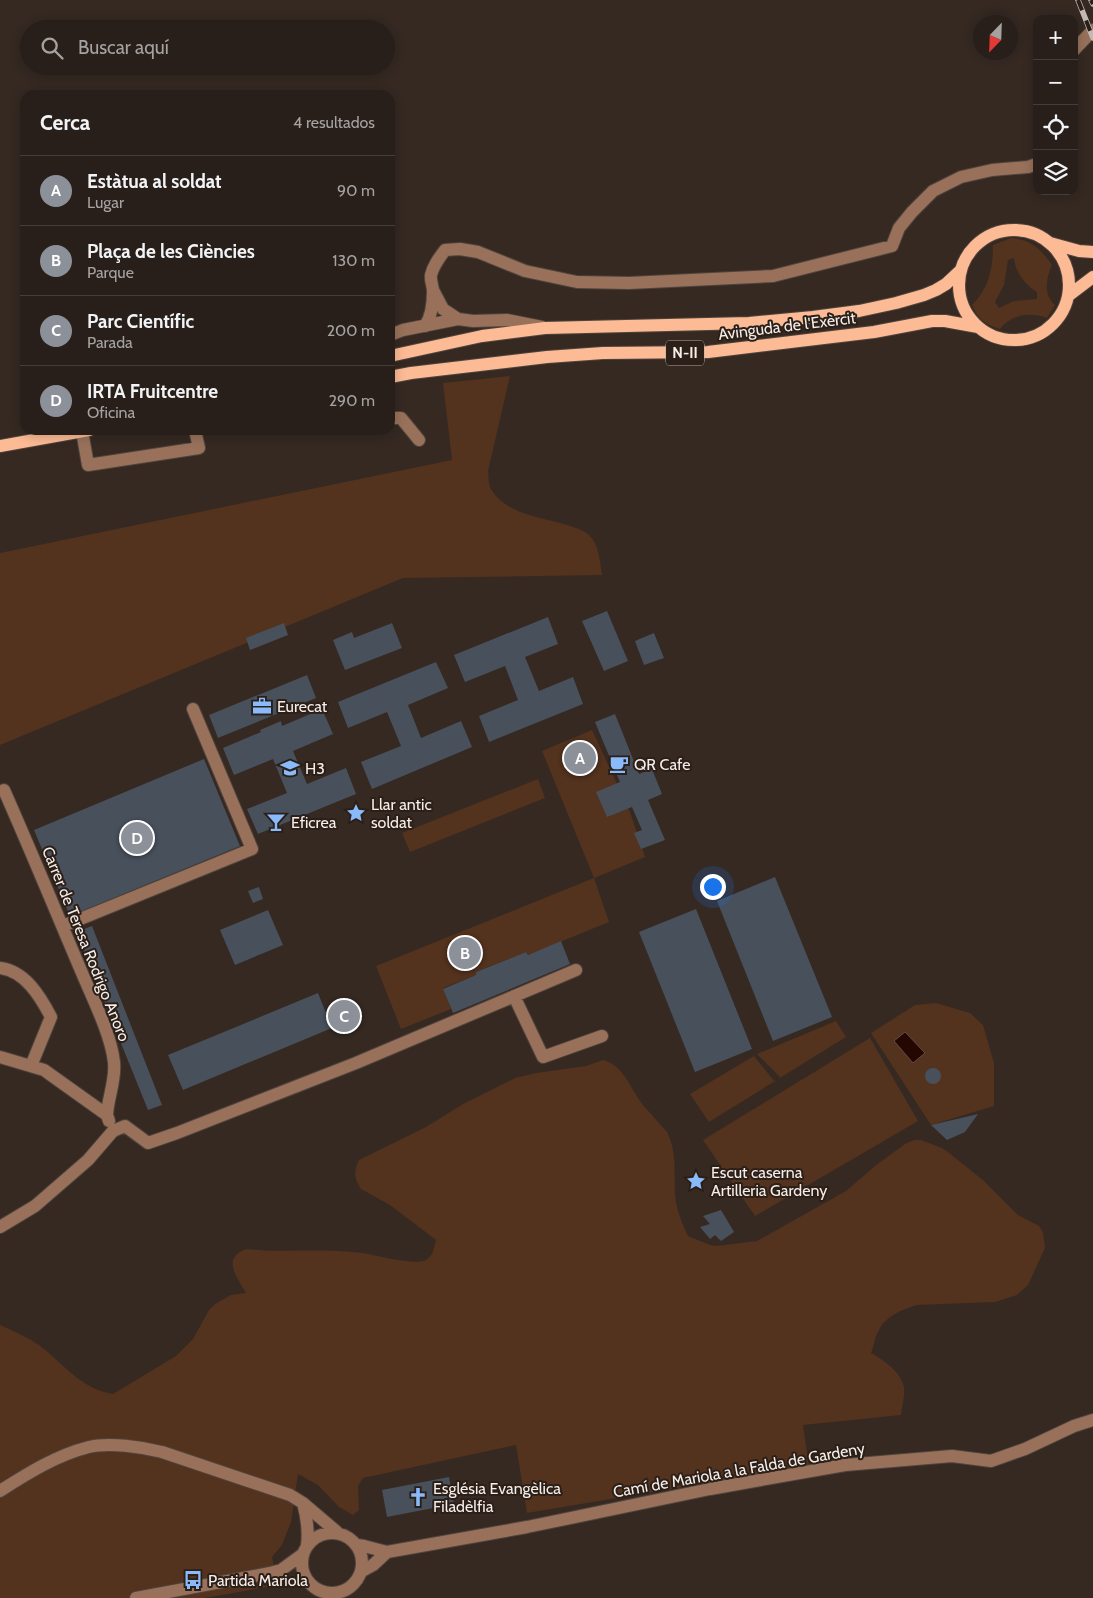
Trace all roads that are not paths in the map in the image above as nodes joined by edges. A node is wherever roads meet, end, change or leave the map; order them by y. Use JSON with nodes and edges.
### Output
{"nodes":[{"id":1,"x":1093,"y":30,"type":"edge"},
{"id":2,"x":1078,"y":46,"type":"edge"},
{"id":3,"x":1033,"y":165,"type":"edge"},
{"id":4,"x":1048,"y":242,"type":"junction"},
{"id":5,"x":1093,"y":252,"type":"edge"},
{"id":6,"x":961,"y":270,"type":"junction"},
{"id":7,"x":1093,"y":278,"type":"edge"},
{"id":8,"x":433,"y":290,"type":"junction"},
{"id":9,"x":1068,"y":296,"type":"junction"},
{"id":10,"x":458,"y":319,"type":"junction"},
{"id":11,"x":425,"y":326,"type":"junction"},
{"id":12,"x":978,"y":326,"type":"junction"},
{"id":13,"x":545,"y":328,"type":"junction"},
{"id":14,"x":395,"y":334,"type":"edge"},
{"id":15,"x":395,"y":355,"type":"edge"},
{"id":16,"x":395,"y":376,"type":"edge"},
{"id":17,"x":395,"y":418,"type":"edge"},
{"id":18,"x":62,"y":435,"type":"edge"},
{"id":19,"x":85,"y":435,"type":"edge"},
{"id":20,"x":196,"y":435,"type":"edge"},
{"id":21,"x":419,"y":440,"type":"dead end"},
{"id":22,"x":0,"y":446,"type":"edge"},
{"id":23,"x":193,"y":709,"type":"dead end"},
{"id":24,"x":4,"y":790,"type":"dead end"},
{"id":25,"x":63,"y":926,"type":"junction"},
{"id":26,"x":0,"y":968,"type":"edge"},
{"id":27,"x":576,"y":970,"type":"dead end"},
{"id":28,"x":514,"y":996,"type":"junction"},
{"id":29,"x":602,"y":1036,"type":"dead end"},
{"id":30,"x":0,"y":1057,"type":"edge"},
{"id":31,"x":31,"y":1066,"type":"junction"},
{"id":32,"x":107,"y":1115,"type":"junction"},
{"id":33,"x":119,"y":1129,"type":"junction"},
{"id":34,"x":0,"y":1227,"type":"edge"},
{"id":35,"x":1093,"y":1420,"type":"edge"},
{"id":36,"x":0,"y":1491,"type":"edge"},
{"id":37,"x":303,"y":1503,"type":"junction"},
{"id":38,"x":337,"y":1532,"type":"junction"},
{"id":39,"x":357,"y":1546,"type":"junction"},
{"id":40,"x":305,"y":1550,"type":"junction"},
{"id":41,"x":387,"y":1552,"type":"junction"},
{"id":42,"x":362,"y":1571,"type":"junction"},
{"id":43,"x":270,"y":1573,"type":"junction"},
{"id":44,"x":304,"y":1574,"type":"junction"},
{"id":45,"x":136,"y":1598,"type":"edge"}],
"edges":[{"from":1,"to":2,"type":"street"},
{"from":3,"to":8,"type":"street"},
{"from":4,"to":5,"type":"main road","number":"N-II"},
{"from":4,"to":6,"type":"main road","number":"N-II"},
{"from":4,"to":9,"type":"main road","number":"N-II"},
{"from":6,"to":12,"type":"main road","number":"N-II"},
{"from":6,"to":13,"type":"main road","name":"Avinguda de l'Exèrcit","number":"N-II"},
{"from":7,"to":9,"type":"main road","number":"N-II"},
{"from":8,"to":10,"type":"street"},
{"from":8,"to":11,"type":"street"},
{"from":9,"to":12,"type":"main road","number":"N-II"},
{"from":10,"to":11,"type":"street"},
{"from":10,"to":13,"type":"street"},
{"from":11,"to":14,"type":"street"},
{"from":12,"to":16,"type":"main road","name":"Avinguda de l'Exèrcit","number":"N-II"},
{"from":13,"to":15,"type":"main road","name":"Avinguda de l'Exèrcit","number":"N-II"},
{"from":17,"to":21,"type":"street"},
{"from":18,"to":22,"type":"main road"},
{"from":19,"to":20,"type":"street"},
{"from":23,"to":25,"type":"street"},
{"from":24,"to":25,"type":"street","name":"Carrer de Teresa Rodrigo Anoro"},
{"from":25,"to":32,"type":"street","name":"Carrer de Teresa Rodrigo Anoro"},
{"from":26,"to":31,"type":"street"},
{"from":27,"to":28,"type":"street"},
{"from":28,"to":29,"type":"street"},
{"from":28,"to":33,"type":"street"},
{"from":30,"to":31,"type":"street"},
{"from":31,"to":32,"type":"street"},
{"from":32,"to":33,"type":"street"},
{"from":33,"to":34,"type":"street"},
{"from":35,"to":41,"type":"street","name":"Camí de Mariola a la Falda de Gardeny"},
{"from":36,"to":37,"type":"street"},
{"from":37,"to":38,"type":"street"},
{"from":37,"to":40,"type":"street"},
{"from":38,"to":39,"type":"street"},
{"from":38,"to":40,"type":"street"},
{"from":39,"to":41,"type":"street","name":"Camí de Mariola a la Falda de Gardeny"},
{"from":39,"to":42,"type":"street"},
{"from":40,"to":43,"type":"street"},
{"from":40,"to":44,"type":"street"},
{"from":41,"to":42,"type":"street","name":"Camí de Mariola a la Falda de Gardeny"},
{"from":42,"to":44,"type":"street"},
{"from":43,"to":44,"type":"street"},
{"from":43,"to":45,"type":"street"}]}
